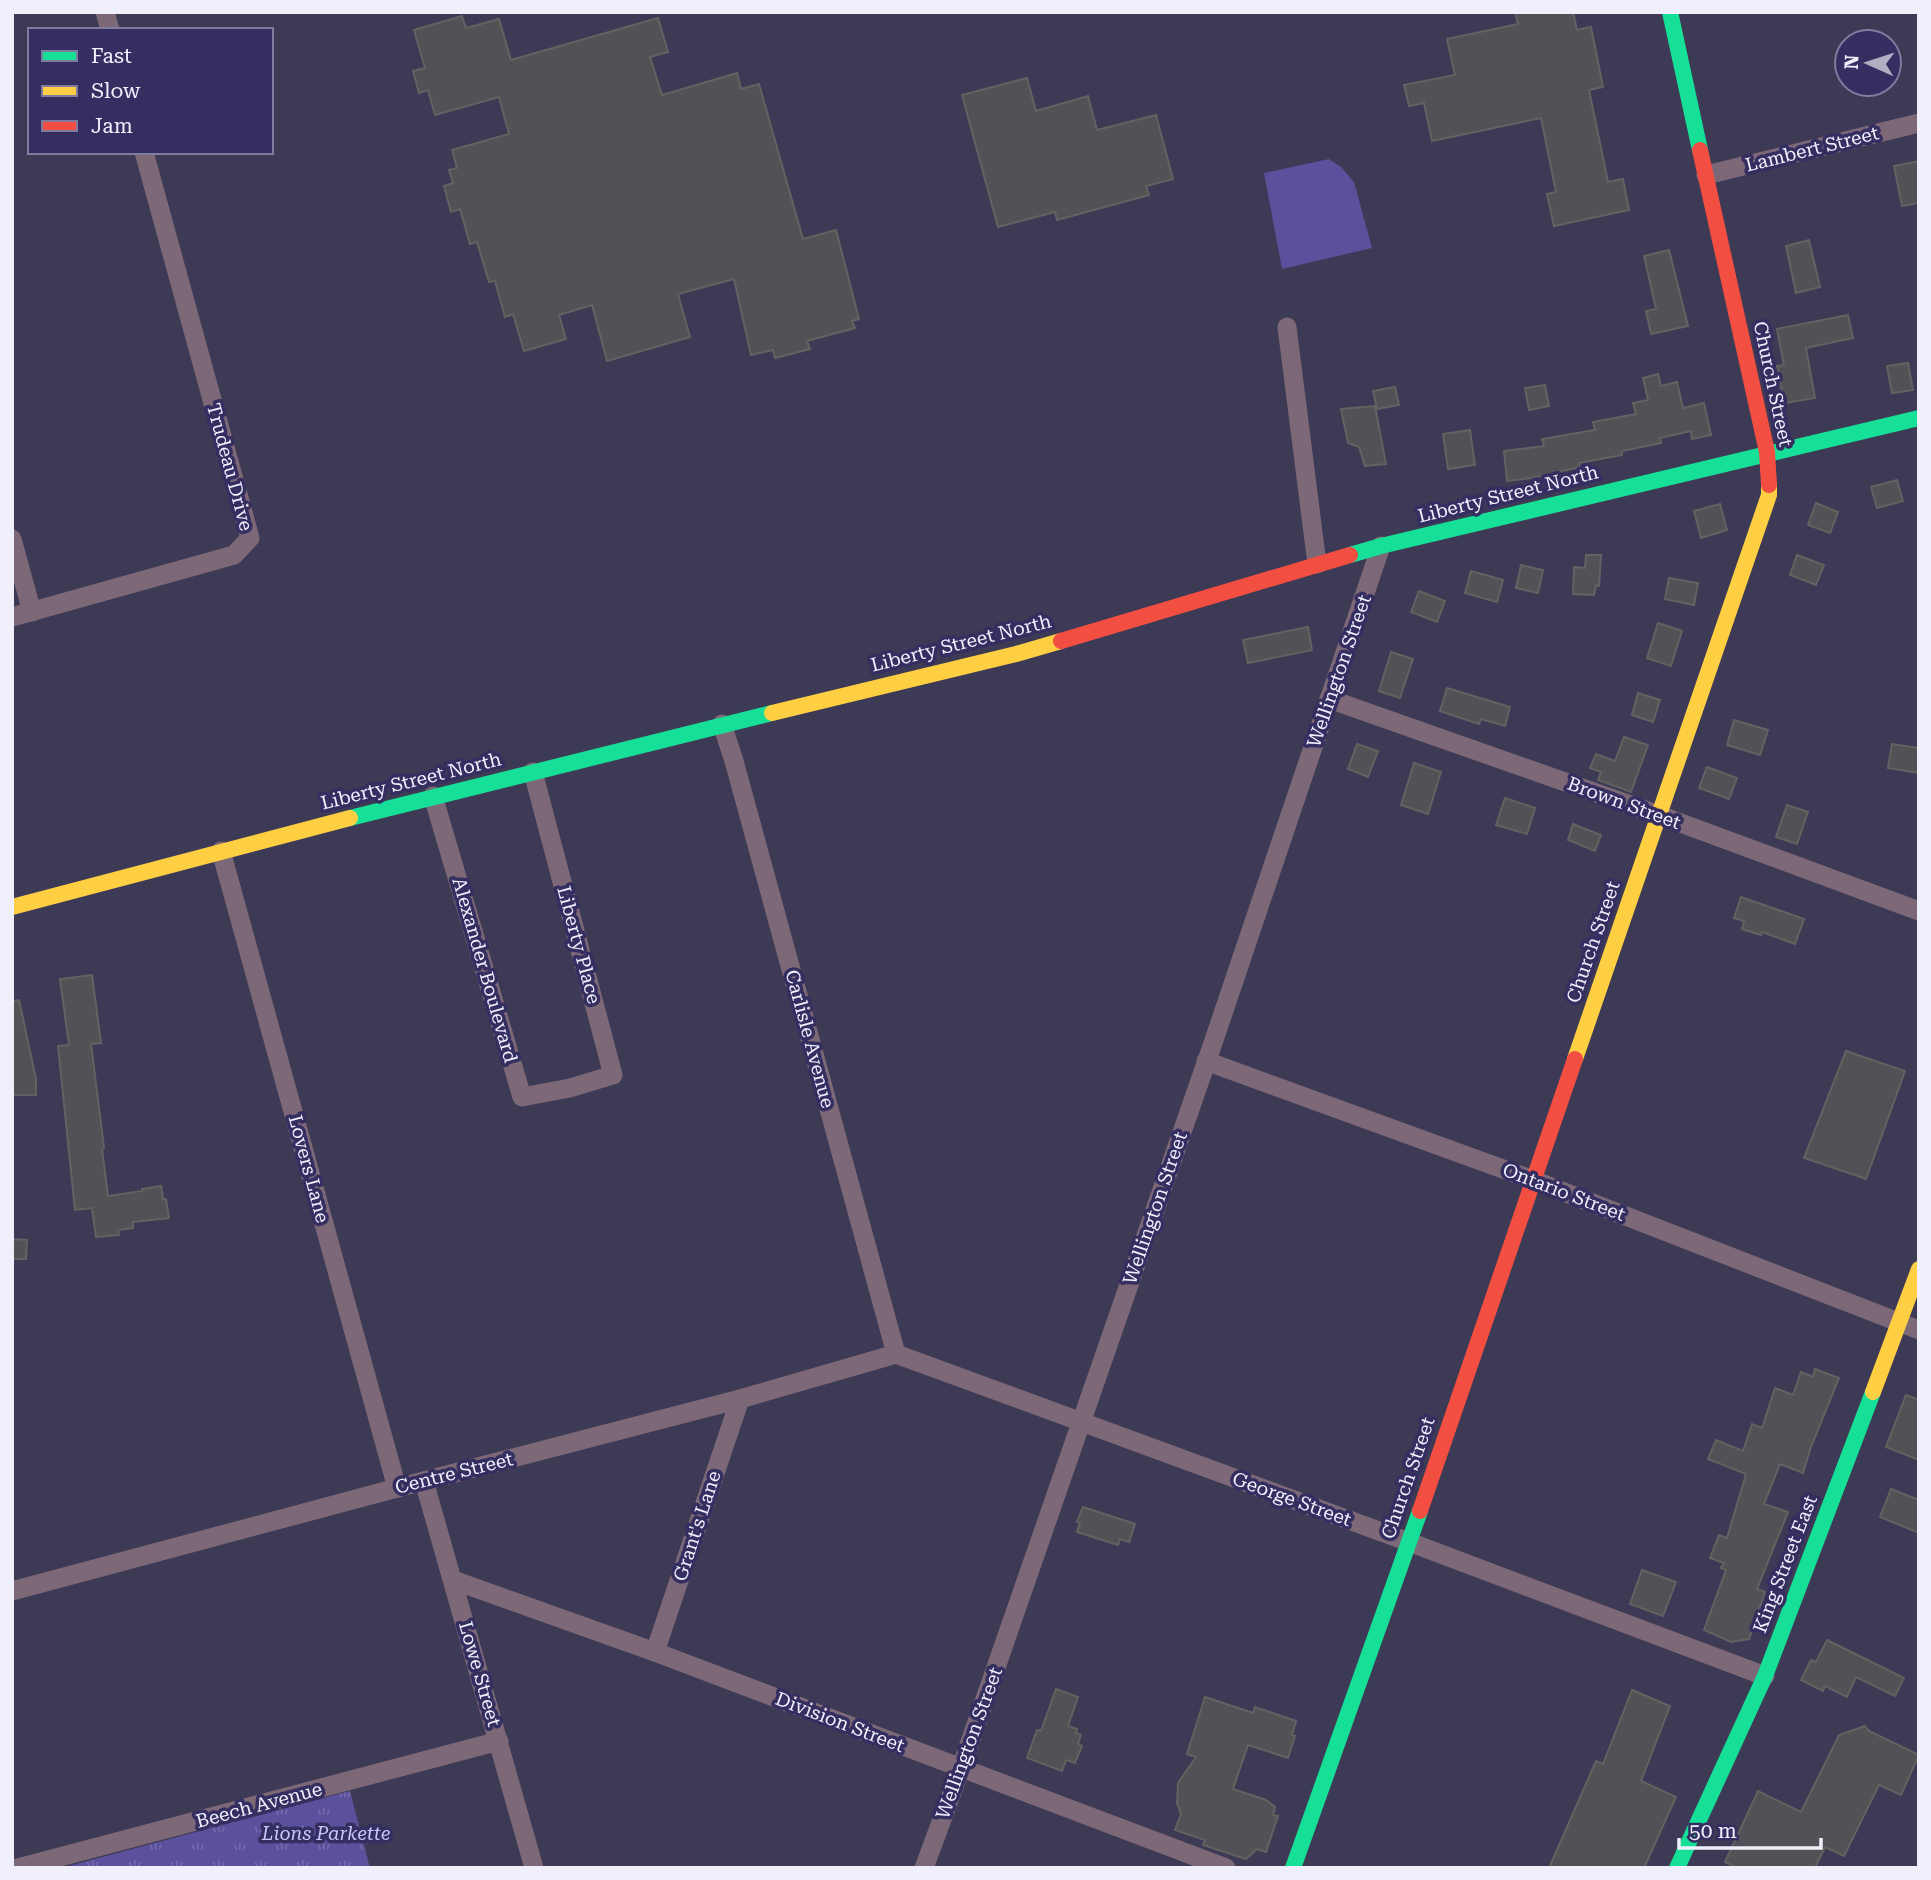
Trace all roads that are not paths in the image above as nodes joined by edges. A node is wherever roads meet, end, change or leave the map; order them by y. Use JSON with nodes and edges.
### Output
{"nodes":[{"id":1,"x":1671,"y":12,"type":"edge"},
{"id":2,"x":1919,"y":123,"type":"edge"},
{"id":3,"x":145,"y":154,"type":"edge"},
{"id":4,"x":1706,"y":175,"type":"junction"},
{"id":5,"x":1287,"y":327,"type":"dead end"},
{"id":6,"x":1919,"y":418,"type":"edge"},
{"id":7,"x":1767,"y":452,"type":"junction"},
{"id":8,"x":12,"y":539,"type":"edge"},
{"id":9,"x":1381,"y":546,"type":"junction"},
{"id":10,"x":1317,"y":564,"type":"junction"},
{"id":11,"x":33,"y":612,"type":"junction"},
{"id":12,"x":12,"y":617,"type":"edge"},
{"id":13,"x":1329,"y":699,"type":"junction"},
{"id":14,"x":722,"y":724,"type":"junction"},
{"id":15,"x":533,"y":772,"type":"junction"},
{"id":16,"x":433,"y":796,"type":"junction"},
{"id":17,"x":1659,"y":815,"type":"junction"},
{"id":18,"x":221,"y":851,"type":"junction"},
{"id":19,"x":12,"y":907,"type":"edge"},
{"id":20,"x":1919,"y":911,"type":"edge"},
{"id":21,"x":1206,"y":1061,"type":"junction"},
{"id":22,"x":570,"y":1088,"type":"joint"},
{"id":23,"x":1533,"y":1180,"type":"junction"},
{"id":24,"x":1919,"y":1269,"type":"edge"},
{"id":25,"x":1898,"y":1322,"type":"junction"},
{"id":26,"x":1919,"y":1330,"type":"edge"},
{"id":27,"x":897,"y":1354,"type":"junction"},
{"id":28,"x":740,"y":1399,"type":"junction"},
{"id":29,"x":1081,"y":1421,"type":"junction"},
{"id":30,"x":424,"y":1481,"type":"junction"},
{"id":31,"x":397,"y":1488,"type":"junction"},
{"id":32,"x":1409,"y":1542,"type":"junction"},
{"id":33,"x":453,"y":1580,"type":"junction"},
{"id":34,"x":12,"y":1591,"type":"edge"},
{"id":35,"x":655,"y":1652,"type":"junction"},
{"id":36,"x":1765,"y":1676,"type":"junction"},
{"id":37,"x":499,"y":1741,"type":"junction"},
{"id":38,"x":961,"y":1768,"type":"junction"},
{"id":39,"x":18,"y":1868,"type":"edge"},
{"id":40,"x":534,"y":1868,"type":"edge"},
{"id":41,"x":924,"y":1868,"type":"edge"},
{"id":42,"x":1226,"y":1868,"type":"edge"},
{"id":43,"x":1293,"y":1868,"type":"edge"},
{"id":44,"x":1677,"y":1868,"type":"edge"}],
"edges":[{"from":1,"to":4,"type":"main road","name":"Church Street"},
{"from":2,"to":4,"type":"street","name":"Lambert Street"},
{"from":3,"to":11,"type":"street","name":"Trudeau Drive"},
{"from":4,"to":7,"type":"main road","name":"Church Street"},
{"from":5,"to":10,"type":"street"},
{"from":6,"to":7,"type":"main road","name":"Liberty Street North"},
{"from":7,"to":9,"type":"main road","name":"Liberty Street North"},
{"from":7,"to":17,"type":"main road","name":"Church Street"},
{"from":8,"to":11,"type":"street"},
{"from":9,"to":10,"type":"main road","name":"Liberty Street North"},
{"from":9,"to":13,"type":"street","name":"Wellington Street"},
{"from":10,"to":14,"type":"main road","name":"Liberty Street North"},
{"from":11,"to":12,"type":"street","name":"Trudeau Drive"},
{"from":13,"to":17,"type":"street","name":"Brown Street"},
{"from":13,"to":21,"type":"street","name":"Wellington Street"},
{"from":14,"to":15,"type":"main road","name":"Liberty Street North"},
{"from":14,"to":27,"type":"street","name":"Carlisle Avenue"},
{"from":15,"to":16,"type":"main road","name":"Liberty Street North"},
{"from":15,"to":22,"type":"street","name":"Liberty Place"},
{"from":16,"to":18,"type":"main road","name":"Liberty Street North"},
{"from":16,"to":22,"type":"street","name":"Alexander Boulevard"},
{"from":17,"to":20,"type":"street","name":"Brown Street"},
{"from":17,"to":23,"type":"main road","name":"Church Street"},
{"from":18,"to":19,"type":"main road","name":"Liberty Street North"},
{"from":18,"to":31,"type":"street","name":"Lovers Lane"},
{"from":21,"to":23,"type":"street","name":"Ontario Street"},
{"from":21,"to":29,"type":"street","name":"Wellington Street"},
{"from":23,"to":25,"type":"street","name":"Ontario Street"},
{"from":23,"to":32,"type":"main road","name":"Church Street"},
{"from":24,"to":25,"type":"main road","name":"King Street East"},
{"from":25,"to":26,"type":"street","name":"Ontario Street"},
{"from":25,"to":36,"type":"main road","name":"King Street East"},
{"from":27,"to":28,"type":"street","name":"Centre Street"},
{"from":27,"to":29,"type":"street","name":"George Street"},
{"from":28,"to":30,"type":"street","name":"Centre Street"},
{"from":28,"to":35,"type":"street","name":"Grant's Lane"},
{"from":29,"to":32,"type":"street","name":"George Street"},
{"from":29,"to":38,"type":"street","name":"Wellington Street"},
{"from":30,"to":31,"type":"street","name":"Centre Street"},
{"from":30,"to":33,"type":"street","name":"Lowe Street"},
{"from":31,"to":34,"type":"street","name":"Centre Street"},
{"from":32,"to":36,"type":"street","name":"George Street"},
{"from":32,"to":43,"type":"main road","name":"Church Street"},
{"from":33,"to":35,"type":"street","name":"Division Street"},
{"from":33,"to":37,"type":"street","name":"Lowe Street"},
{"from":35,"to":38,"type":"street","name":"Division Street"},
{"from":36,"to":44,"type":"main road","name":"King Street East"},
{"from":37,"to":39,"type":"street","name":"Beech Avenue"},
{"from":37,"to":40,"type":"street","name":"Lowe Street"},
{"from":38,"to":41,"type":"street","name":"Wellington Street"},
{"from":38,"to":42,"type":"street","name":"Division Street"}]}
